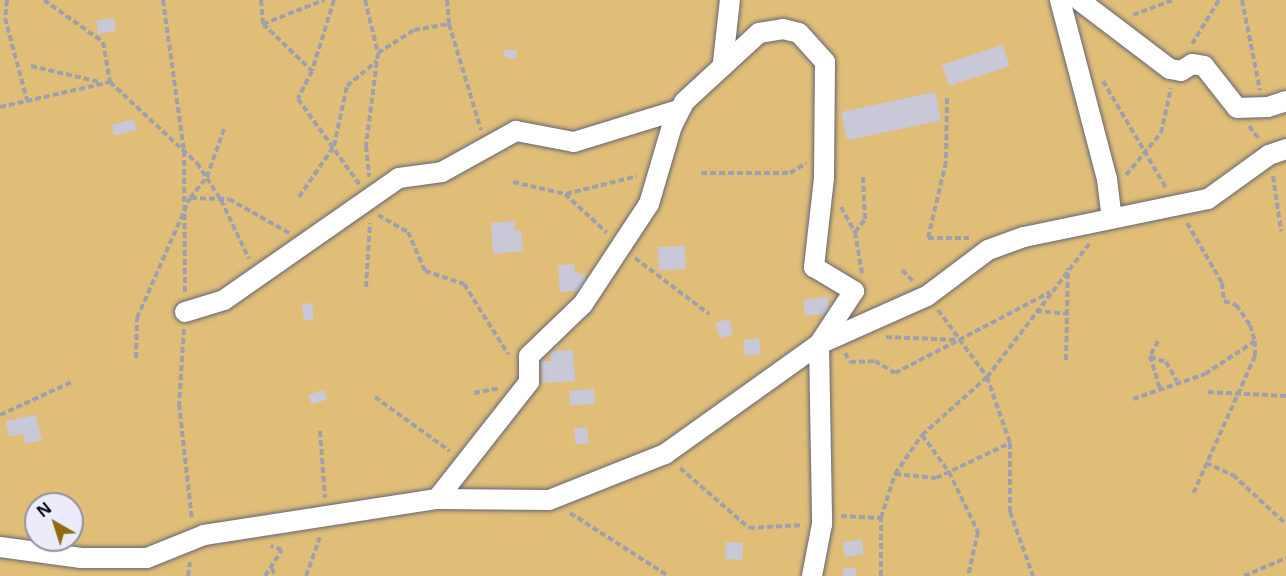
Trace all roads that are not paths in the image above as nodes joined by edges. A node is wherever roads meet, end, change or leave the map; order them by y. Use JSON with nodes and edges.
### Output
{"nodes":[{"id":1,"x":730,"y":0,"type":"edge"},
{"id":2,"x":1060,"y":0,"type":"edge"},
{"id":3,"x":1079,"y":0,"type":"edge"},
{"id":4,"x":723,"y":62,"type":"junction"},
{"id":5,"x":1277,"y":104,"type":"edge"},
{"id":6,"x":678,"y":110,"type":"junction"},
{"id":7,"x":1286,"y":149,"type":"edge"},
{"id":8,"x":1112,"y":218,"type":"junction"},
{"id":9,"x":185,"y":312,"type":"road end"},
{"id":10,"x":819,"y":344,"type":"junction"},
{"id":11,"x":437,"y":499,"type":"junction"},
{"id":12,"x":0,"y":547,"type":"edge"},
{"id":13,"x":812,"y":576,"type":"edge"}],
"edges":[{"from":1,"to":4,"type":"street"},
{"from":2,"to":8,"type":"street"},
{"from":3,"to":5,"type":"street"},
{"from":4,"to":6,"type":"street"},
{"from":4,"to":10,"type":"street"},
{"from":6,"to":9,"type":"street"},
{"from":6,"to":11,"type":"street"},
{"from":7,"to":8,"type":"street"},
{"from":8,"to":10,"type":"street"},
{"from":10,"to":11,"type":"street"},
{"from":10,"to":13,"type":"street"},
{"from":11,"to":12,"type":"street"}]}
